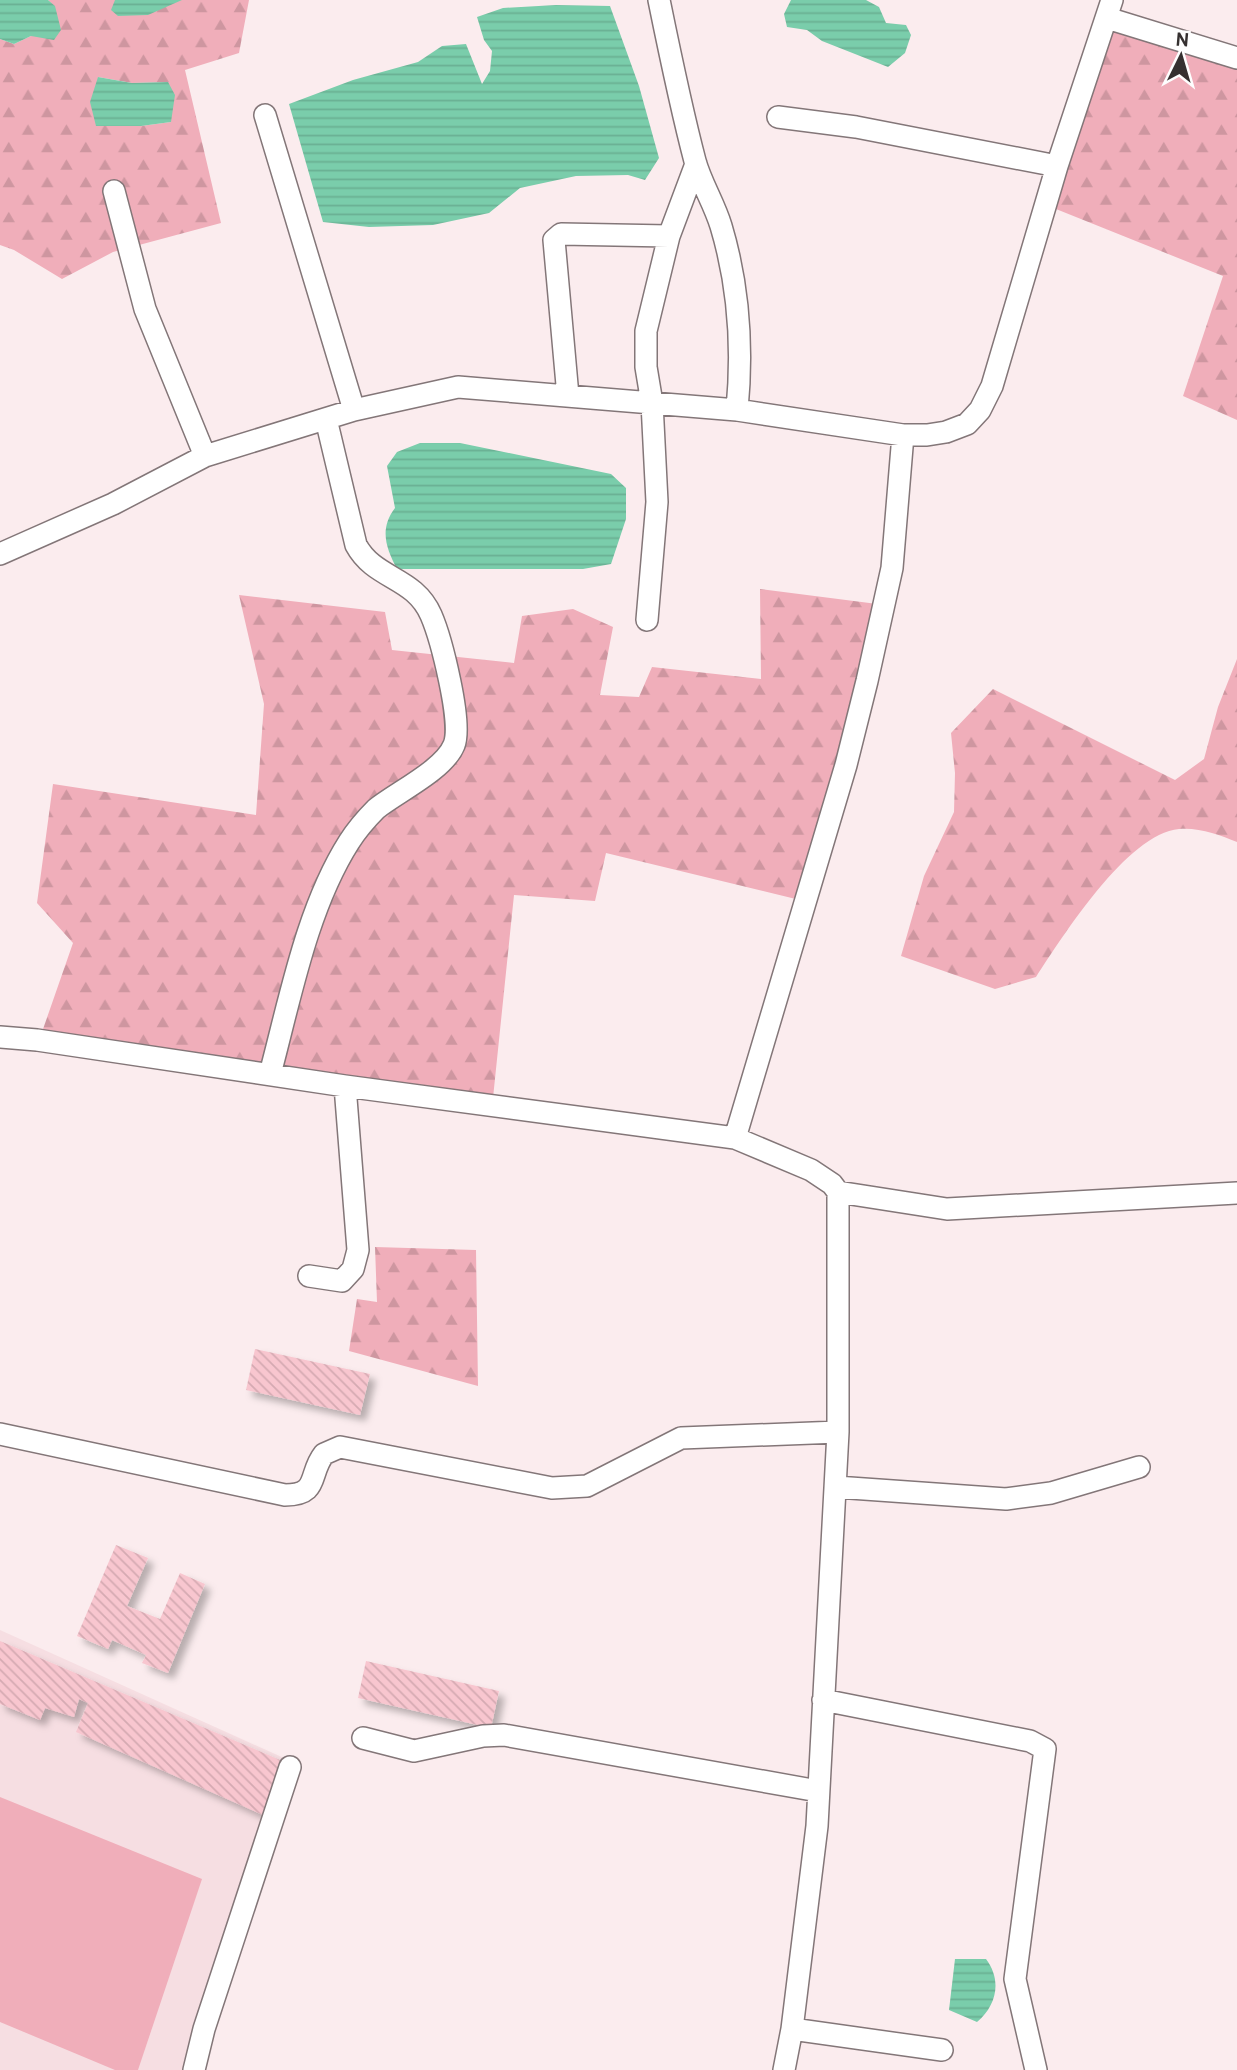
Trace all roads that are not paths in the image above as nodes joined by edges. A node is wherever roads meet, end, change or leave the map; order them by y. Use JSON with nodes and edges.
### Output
{"nodes":[{"id":1,"x":659,"y":0,"type":"edge"},
{"id":2,"x":1110,"y":9,"type":"edge"},
{"id":3,"x":1237,"y":58,"type":"edge"},
{"id":4,"x":265,"y":115,"type":"dead end"},
{"id":5,"x":778,"y":117,"type":"dead end"},
{"id":6,"x":696,"y":164,"type":"junction"},
{"id":7,"x":1058,"y":166,"type":"junction"},
{"id":8,"x":114,"y":191,"type":"dead end"},
{"id":9,"x":669,"y":236,"type":"junction"},
{"id":10,"x":568,"y":396,"type":"junction"},
{"id":11,"x":652,"y":403,"type":"junction"},
{"id":12,"x":354,"y":410,"type":"junction"},
{"id":13,"x":737,"y":410,"type":"junction"},
{"id":14,"x":326,"y":419,"type":"junction"},
{"id":15,"x":902,"y":435,"type":"junction"},
{"id":16,"x":205,"y":456,"type":"junction"},
{"id":17,"x":0,"y":554,"type":"edge"},
{"id":18,"x":647,"y":620,"type":"dead end"},
{"id":19,"x":0,"y":1037,"type":"edge"},
{"id":20,"x":270,"y":1074,"type":"junction"},
{"id":21,"x":345,"y":1086,"type":"junction"},
{"id":22,"x":735,"y":1138,"type":"junction"},
{"id":23,"x":838,"y":1192,"type":"junction"},
{"id":24,"x":1237,"y":1193,"type":"edge"},
{"id":25,"x":309,"y":1276,"type":"dead end"},
{"id":26,"x":838,"y":1432,"type":"junction"},
{"id":27,"x":0,"y":1434,"type":"edge"},
{"id":28,"x":1139,"y":1467,"type":"dead end"},
{"id":29,"x":836,"y":1487,"type":"junction"},
{"id":30,"x":823,"y":1700,"type":"junction"},
{"id":31,"x":363,"y":1738,"type":"dead end"},
{"id":32,"x":290,"y":1767,"type":"dead end"},
{"id":33,"x":818,"y":1791,"type":"junction"},
{"id":34,"x":792,"y":2029,"type":"junction"},
{"id":35,"x":942,"y":2050,"type":"dead end"},
{"id":36,"x":194,"y":2070,"type":"edge"},
{"id":37,"x":784,"y":2070,"type":"edge"},
{"id":38,"x":1036,"y":2070,"type":"edge"}],
"edges":[{"from":1,"to":6,"type":"street"},
{"from":2,"to":3,"type":"street"},
{"from":2,"to":7,"type":"street"},
{"from":4,"to":12,"type":"street"},
{"from":5,"to":7,"type":"street"},
{"from":6,"to":9,"type":"street"},
{"from":6,"to":13,"type":"street"},
{"from":7,"to":15,"type":"street"},
{"from":8,"to":16,"type":"street"},
{"from":9,"to":10,"type":"street"},
{"from":9,"to":11,"type":"street"},
{"from":10,"to":11,"type":"street"},
{"from":10,"to":12,"type":"street"},
{"from":11,"to":13,"type":"street"},
{"from":11,"to":18,"type":"street"},
{"from":12,"to":14,"type":"street"},
{"from":13,"to":15,"type":"street"},
{"from":14,"to":16,"type":"street"},
{"from":14,"to":20,"type":"street"},
{"from":15,"to":22,"type":"street"},
{"from":16,"to":17,"type":"street"},
{"from":19,"to":20,"type":"street"},
{"from":20,"to":21,"type":"street"},
{"from":21,"to":22,"type":"street"},
{"from":21,"to":25,"type":"street"},
{"from":22,"to":23,"type":"street"},
{"from":23,"to":24,"type":"street"},
{"from":23,"to":26,"type":"street"},
{"from":26,"to":27,"type":"street"},
{"from":26,"to":29,"type":"street"},
{"from":28,"to":29,"type":"street"},
{"from":29,"to":30,"type":"street"},
{"from":30,"to":33,"type":"street"},
{"from":30,"to":38,"type":"street"},
{"from":31,"to":33,"type":"street"},
{"from":32,"to":36,"type":"street"},
{"from":33,"to":34,"type":"street"},
{"from":34,"to":35,"type":"street"},
{"from":34,"to":37,"type":"street"}]}
